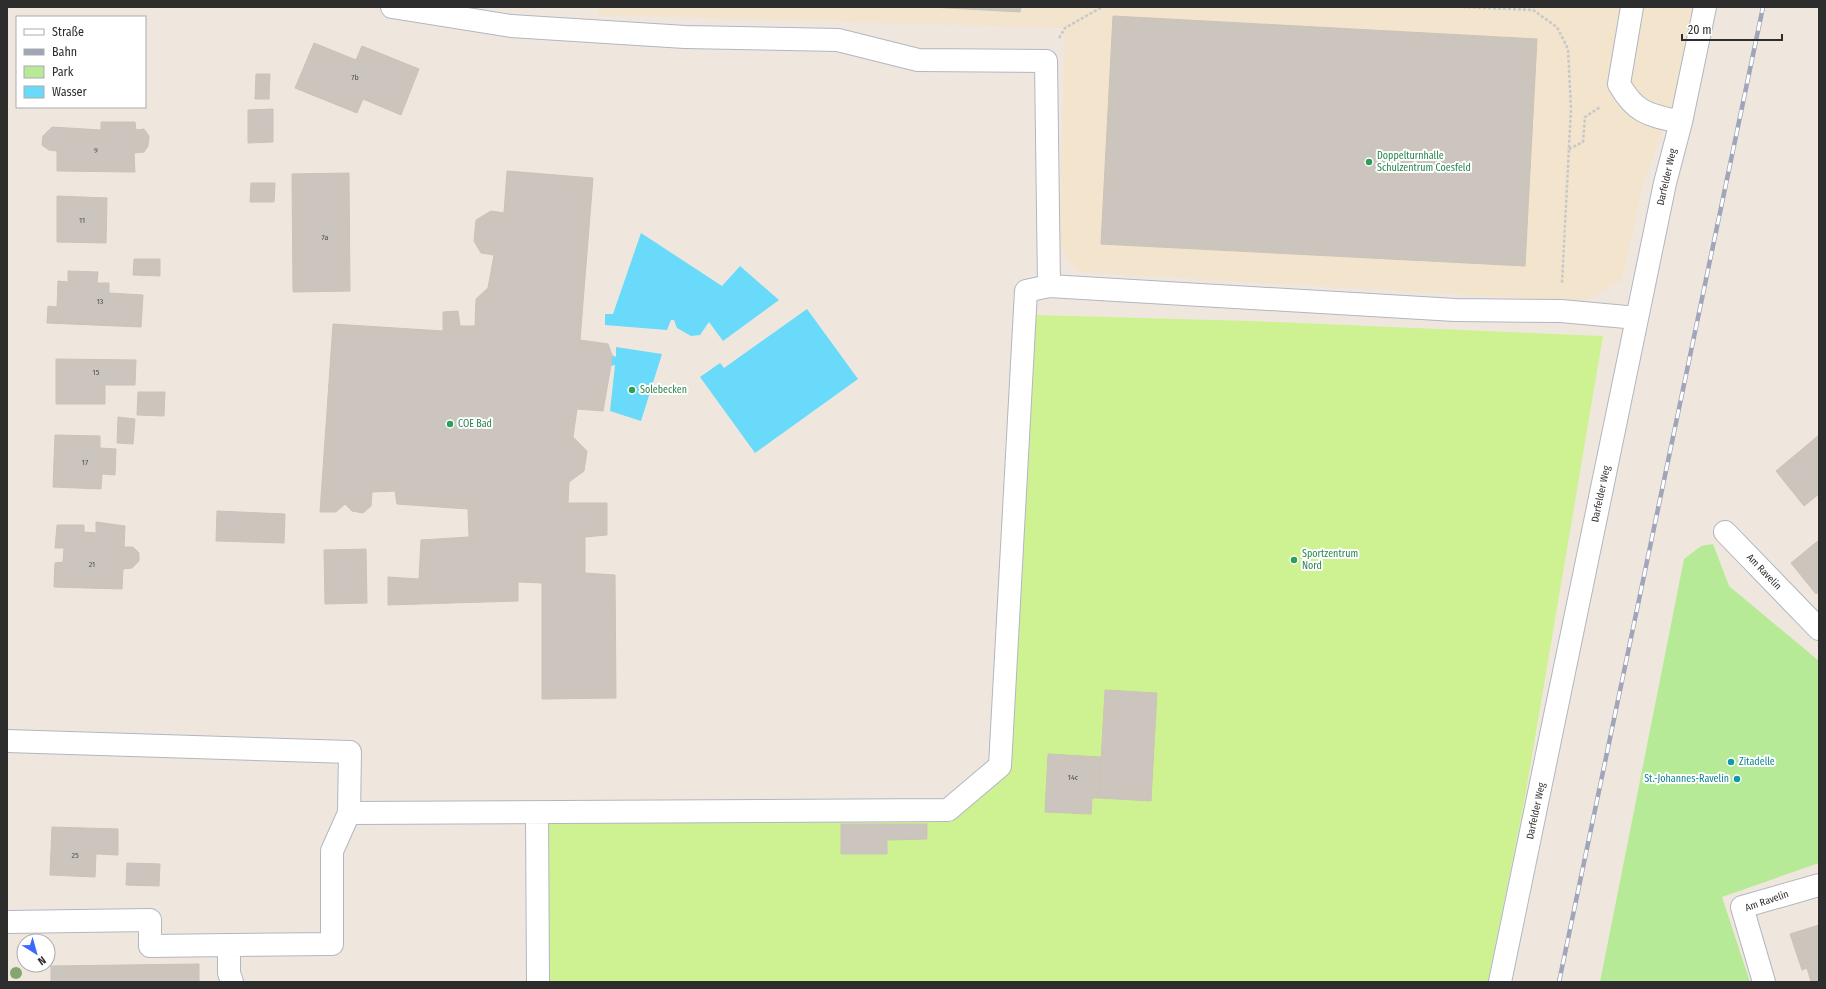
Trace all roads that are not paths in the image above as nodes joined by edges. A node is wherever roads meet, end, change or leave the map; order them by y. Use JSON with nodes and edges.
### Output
{"nodes":[{"id":1,"x":392,"y":7,"type":"edge"},
{"id":2,"x":1632,"y":7,"type":"edge"},
{"id":3,"x":1705,"y":7,"type":"edge"},
{"id":4,"x":1681,"y":122,"type":"junction"},
{"id":5,"x":1049,"y":286,"type":"junction"},
{"id":6,"x":1637,"y":318,"type":"junction"},
{"id":7,"x":1725,"y":532,"type":"dead end"},
{"id":8,"x":1819,"y":629,"type":"edge"},
{"id":9,"x":7,"y":741,"type":"edge"},
{"id":10,"x":537,"y":813,"type":"junction"},
{"id":11,"x":349,"y":814,"type":"junction"},
{"id":12,"x":1819,"y":885,"type":"edge"},
{"id":13,"x":7,"y":922,"type":"edge"},
{"id":14,"x":229,"y":945,"type":"junction"},
{"id":15,"x":232,"y":982,"type":"edge"},
{"id":16,"x":538,"y":982,"type":"edge"},
{"id":17,"x":1500,"y":982,"type":"edge"},
{"id":18,"x":1764,"y":982,"type":"edge"}],
"edges":[{"from":1,"to":5,"type":"street"},
{"from":2,"to":4,"type":"street"},
{"from":3,"to":4,"type":"street","name":"Darfelder Weg"},
{"from":4,"to":6,"type":"street","name":"Darfelder Weg"},
{"from":5,"to":6,"type":"street"},
{"from":5,"to":10,"type":"street"},
{"from":6,"to":17,"type":"street","name":"Darfelder Weg"},
{"from":7,"to":8,"type":"street","name":"Am Ravelin"},
{"from":9,"to":11,"type":"street"},
{"from":10,"to":11,"type":"street"},
{"from":10,"to":16,"type":"street"},
{"from":11,"to":14,"type":"street"},
{"from":12,"to":18,"type":"street","name":"Am Ravelin"},
{"from":13,"to":14,"type":"street"},
{"from":14,"to":15,"type":"street"}]}
